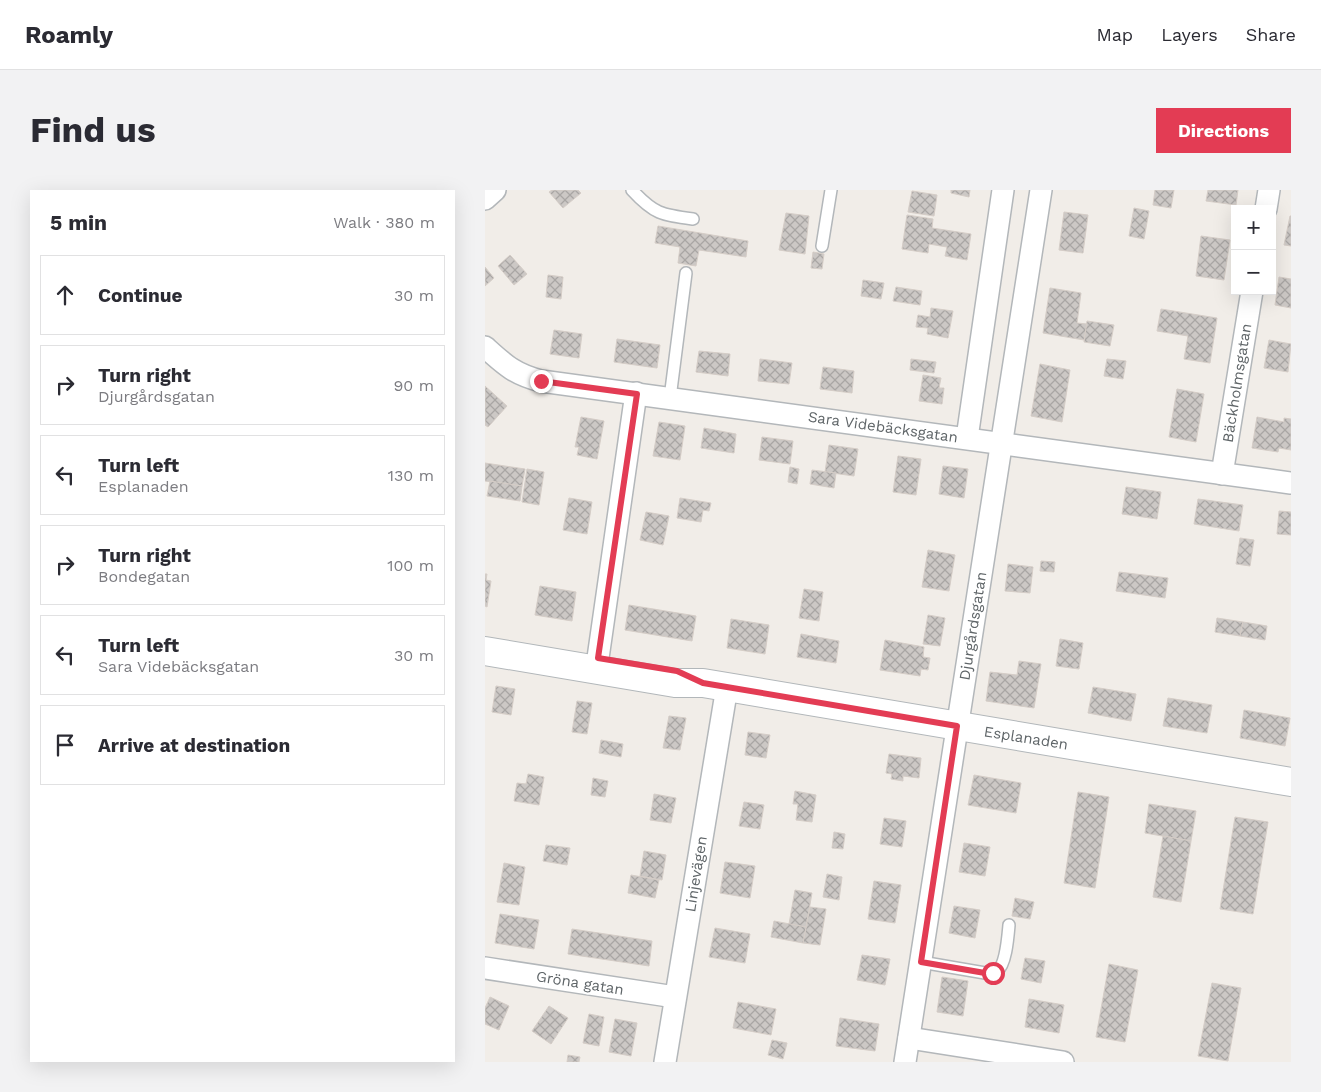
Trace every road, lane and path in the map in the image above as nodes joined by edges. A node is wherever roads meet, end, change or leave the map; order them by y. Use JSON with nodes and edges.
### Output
{"nodes":[{"id":1,"x":495,"y":190,"type":"edge"},
{"id":2,"x":631,"y":190,"type":"edge"},
{"id":3,"x":831,"y":190,"type":"edge"},
{"id":4,"x":1003,"y":190,"type":"edge"},
{"id":5,"x":1041,"y":190,"type":"edge"},
{"id":6,"x":1269,"y":190,"type":"edge"},
{"id":7,"x":485,"y":199,"type":"edge"},
{"id":8,"x":1267,"y":205,"type":"edge"},
{"id":9,"x":693,"y":219,"type":"dead end"},
{"id":10,"x":822,"y":246,"type":"dead end"},
{"id":11,"x":686,"y":273,"type":"dead end"},
{"id":12,"x":1252,"y":295,"type":"edge"},
{"id":13,"x":485,"y":347,"type":"edge"},
{"id":14,"x":637,"y":394,"type":"junction"},
{"id":15,"x":670,"y":398,"type":"junction"},
{"id":16,"x":967,"y":438,"type":"junction"},
{"id":17,"x":1002,"y":444,"type":"junction"},
{"id":18,"x":1222,"y":474,"type":"junction"},
{"id":19,"x":1291,"y":483,"type":"edge"},
{"id":20,"x":485,"y":639,"type":"edge"},
{"id":21,"x":485,"y":651,"type":"edge"},
{"id":22,"x":598,"y":658,"type":"junction"},
{"id":23,"x":715,"y":685,"type":"junction"},
{"id":24,"x":957,"y":726,"type":"junction"},
{"id":25,"x":1291,"y":782,"type":"edge"},
{"id":26,"x":1009,"y":924,"type":"dead end"},
{"id":27,"x":921,"y":962,"type":"junction"},
{"id":28,"x":485,"y":968,"type":"edge"},
{"id":29,"x":675,"y":997,"type":"junction"},
{"id":30,"x":909,"y":1038,"type":"junction"},
{"id":31,"x":665,"y":1062,"type":"edge"},
{"id":32,"x":905,"y":1062,"type":"edge"},
{"id":33,"x":1063,"y":1062,"type":"edge"}],
"edges":[{"from":1,"to":7,"type":"street"},
{"from":2,"to":9,"type":"lane"},
{"from":3,"to":10,"type":"lane"},
{"from":4,"to":16,"type":"street"},
{"from":5,"to":17,"type":"street","name":"Djurgårdsgatan"},
{"from":6,"to":8,"type":"street"},
{"from":11,"to":15,"type":"lane"},
{"from":12,"to":18,"type":"street","name":"Bäckholmsgatan"},
{"from":13,"to":14,"type":"street","name":"Sara Videbäcksgatan"},
{"from":14,"to":15,"type":"street","name":"Sara Videbäcksgatan"},
{"from":14,"to":22,"type":"street"},
{"from":15,"to":16,"type":"street","name":"Sara Videbäcksgatan"},
{"from":16,"to":17,"type":"street","name":"Sara Videbäcksgatan"},
{"from":17,"to":18,"type":"street","name":"Sara Videbäcksgatan"},
{"from":17,"to":24,"type":"street","name":"Djurgårdsgatan"},
{"from":18,"to":19,"type":"street","name":"Sara Videbäcksgatan"},
{"from":20,"to":22,"type":"street","name":"Esplanaden"},
{"from":21,"to":23,"type":"street","name":"Esplanaden"},
{"from":22,"to":23,"type":"street","name":"Esplanaden"},
{"from":23,"to":24,"type":"street","name":"Esplanaden"},
{"from":23,"to":29,"type":"street","name":"Linjevägen"},
{"from":24,"to":25,"type":"street","name":"Esplanaden"},
{"from":24,"to":27,"type":"street","name":"Djurgårdsgatan"},
{"from":26,"to":27,"type":"lane"},
{"from":27,"to":30,"type":"street","name":"Djurgårdsgatan"},
{"from":28,"to":29,"type":"street","name":"Gröna gatan"},
{"from":29,"to":31,"type":"street","name":"Linjevägen"},
{"from":30,"to":32,"type":"street","name":"Djurgårdsgatan"},
{"from":30,"to":33,"type":"street"}]}
